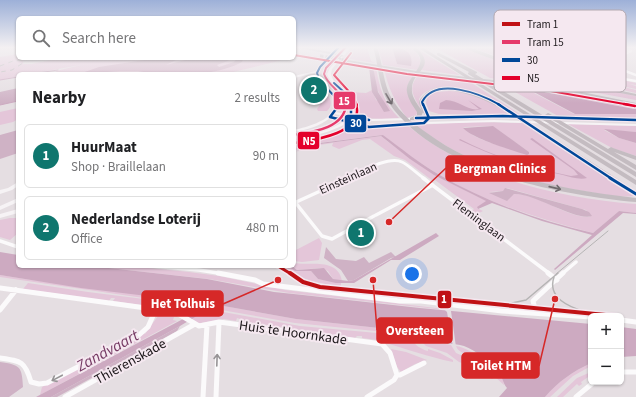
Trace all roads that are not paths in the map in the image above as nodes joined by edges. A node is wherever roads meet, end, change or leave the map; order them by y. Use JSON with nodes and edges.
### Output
{"nodes":[{"id":1,"x":323,"y":66,"type":"edge"},
{"id":2,"x":334,"y":66,"type":"edge"},
{"id":3,"x":380,"y":66,"type":"edge"},
{"id":4,"x":383,"y":66,"type":"edge"},
{"id":5,"x":386,"y":66,"type":"edge"},
{"id":6,"x":422,"y":66,"type":"edge"},
{"id":7,"x":449,"y":66,"type":"edge"},
{"id":8,"x":456,"y":66,"type":"edge"},
{"id":9,"x":459,"y":66,"type":"edge"},
{"id":10,"x":626,"y":71,"type":"edge"},
{"id":11,"x":317,"y":74,"type":"junction"},
{"id":12,"x":636,"y":75,"type":"edge"},
{"id":13,"x":296,"y":77,"type":"edge"},
{"id":14,"x":475,"y":78,"type":"junction"},
{"id":15,"x":484,"y":79,"type":"junction"},
{"id":16,"x":494,"y":79,"type":"edge"},
{"id":17,"x":626,"y":79,"type":"edge"},
{"id":18,"x":494,"y":81,"type":"edge"},
{"id":19,"x":636,"y":81,"type":"edge"},
{"id":20,"x":494,"y":83,"type":"edge"},
{"id":21,"x":494,"y":86,"type":"edge"},
{"id":22,"x":494,"y":91,"type":"edge"},
{"id":23,"x":495,"y":92,"type":"edge"},
{"id":24,"x":504,"y":92,"type":"edge"},
{"id":25,"x":509,"y":92,"type":"edge"},
{"id":26,"x":577,"y":92,"type":"edge"},
{"id":27,"x":589,"y":92,"type":"edge"},
{"id":28,"x":623,"y":92,"type":"edge"},
{"id":29,"x":636,"y":95,"type":"edge"},
{"id":30,"x":636,"y":101,"type":"edge"},
{"id":31,"x":636,"y":104,"type":"edge"},
{"id":32,"x":334,"y":112,"type":"junction"},
{"id":33,"x":351,"y":116,"type":"junction"},
{"id":34,"x":330,"y":117,"type":"junction"},
{"id":35,"x":429,"y":118,"type":"junction"},
{"id":36,"x":412,"y":119,"type":"junction"},
{"id":37,"x":636,"y":120,"type":"edge"},
{"id":38,"x":347,"y":122,"type":"junction"},
{"id":39,"x":424,"y":123,"type":"junction"},
{"id":40,"x":636,"y":124,"type":"edge"},
{"id":41,"x":357,"y":125,"type":"junction"},
{"id":42,"x":569,"y":128,"type":"junction"},
{"id":43,"x":334,"y":129,"type":"junction"},
{"id":44,"x":296,"y":130,"type":"edge"},
{"id":45,"x":560,"y":136,"type":"junction"},
{"id":46,"x":296,"y":138,"type":"edge"},
{"id":47,"x":636,"y":158,"type":"edge"},
{"id":48,"x":402,"y":161,"type":"joint"},
{"id":49,"x":636,"y":168,"type":"edge"},
{"id":50,"x":636,"y":175,"type":"edge"},
{"id":51,"x":636,"y":183,"type":"edge"},
{"id":52,"x":16,"y":185,"type":"edge"},
{"id":53,"x":433,"y":185,"type":"junction"},
{"id":54,"x":636,"y":190,"type":"edge"},
{"id":55,"x":0,"y":192,"type":"edge"},
{"id":56,"x":636,"y":194,"type":"edge"},
{"id":57,"x":636,"y":200,"type":"edge"},
{"id":58,"x":16,"y":201,"type":"edge"},
{"id":59,"x":296,"y":201,"type":"edge"},
{"id":60,"x":296,"y":204,"type":"edge"},
{"id":61,"x":0,"y":208,"type":"edge"},
{"id":62,"x":16,"y":212,"type":"edge"},
{"id":63,"x":0,"y":216,"type":"edge"},
{"id":64,"x":0,"y":241,"type":"edge"},
{"id":65,"x":16,"y":246,"type":"edge"},
{"id":66,"x":576,"y":262,"type":"dead end"},
{"id":67,"x":169,"y":268,"type":"edge"},
{"id":68,"x":557,"y":280,"type":"junction"},
{"id":69,"x":0,"y":288,"type":"edge"},
{"id":70,"x":16,"y":290,"type":"junction"},
{"id":71,"x":0,"y":310,"type":"edge"},
{"id":72,"x":156,"y":310,"type":"junction"},
{"id":73,"x":536,"y":313,"type":"junction"},
{"id":74,"x":588,"y":317,"type":"edge"},
{"id":75,"x":624,"y":320,"type":"edge"},
{"id":76,"x":219,"y":322,"type":"junction"},
{"id":77,"x":636,"y":322,"type":"edge"},
{"id":78,"x":193,"y":324,"type":"junction"},
{"id":79,"x":207,"y":325,"type":"junction"},
{"id":80,"x":0,"y":358,"type":"edge"},
{"id":81,"x":424,"y":363,"type":"dead end"},
{"id":82,"x":624,"y":372,"type":"edge"},
{"id":83,"x":636,"y":372,"type":"edge"},
{"id":84,"x":397,"y":374,"type":"junction"},
{"id":85,"x":590,"y":385,"type":"edge"},
{"id":86,"x":371,"y":396,"type":"edge"},
{"id":87,"x":65,"y":397,"type":"edge"},
{"id":88,"x":203,"y":397,"type":"edge"},
{"id":89,"x":216,"y":397,"type":"edge"},
{"id":90,"x":576,"y":397,"type":"edge"}],
"edges":[{"from":1,"to":11,"type":"main road"},
{"from":2,"to":33,"type":"main road"},
{"from":3,"to":57,"type":"highway","one_way":true},
{"from":4,"to":18,"type":"main road"},
{"from":5,"to":16,"type":"main road"},
{"from":6,"to":36,"type":"highway"},
{"from":7,"to":14,"type":"highway"},
{"from":8,"to":14,"type":"highway"},
{"from":9,"to":15,"type":"highway"},
{"from":10,"to":12,"type":"street"},
{"from":11,"to":13,"type":"main road"},
{"from":11,"to":32,"type":"main road"},
{"from":14,"to":15,"type":"highway"},
{"from":14,"to":22,"type":"highway"},
{"from":15,"to":20,"type":"highway"},
{"from":15,"to":21,"type":"highway"},
{"from":17,"to":19,"type":"street"},
{"from":23,"to":45,"type":"highway"},
{"from":24,"to":50,"type":"highway"},
{"from":25,"to":42,"type":"highway"},
{"from":26,"to":31,"type":"main road"},
{"from":27,"to":30,"type":"main road"},
{"from":28,"to":29,"type":"highway"},
{"from":32,"to":33,"type":"main road"},
{"from":32,"to":34,"type":"main road"},
{"from":33,"to":36,"type":"main road"},
{"from":33,"to":38,"type":"main road"},
{"from":34,"to":38,"type":"main road"},
{"from":34,"to":44,"type":"main road"},
{"from":35,"to":36,"type":"highway"},
{"from":35,"to":37,"type":"highway"},
{"from":35,"to":39,"type":"highway"},
{"from":35,"to":56,"type":"highway"},
{"from":38,"to":41,"type":"main road"},
{"from":38,"to":43,"type":"main road"},
{"from":39,"to":40,"type":"main road"},
{"from":39,"to":41,"type":"main road"},
{"from":41,"to":43,"type":"main road"},
{"from":42,"to":47,"type":"highway"},
{"from":42,"to":49,"type":"highway"},
{"from":43,"to":46,"type":"main road"},
{"from":45,"to":51,"type":"highway"},
{"from":45,"to":54,"type":"highway"},
{"from":48,"to":53,"type":"street","name":"Fleminglaan"},
{"from":48,"to":59,"type":"street","name":"Einsteinlaan"},
{"from":52,"to":55,"type":"main road"},
{"from":53,"to":60,"type":"street"},
{"from":53,"to":68,"type":"street","name":"Fleminglaan"},
{"from":58,"to":61,"type":"main road"},
{"from":62,"to":63,"type":"main road"},
{"from":64,"to":65,"type":"street"},
{"from":66,"to":68,"type":"street"},
{"from":67,"to":73,"type":"street"},
{"from":68,"to":73,"type":"street"},
{"from":69,"to":70,"type":"street"},
{"from":70,"to":71,"type":"street"},
{"from":70,"to":72,"type":"street"},
{"from":72,"to":78,"type":"street"},
{"from":72,"to":80,"type":"street","name":"Thierenskade","one_way":true},
{"from":73,"to":74,"type":"street"},
{"from":75,"to":77,"type":"street"},
{"from":76,"to":79,"type":"street","name":"Huis te Hoornkade"},
{"from":76,"to":84,"type":"street","name":"Huis te Hoornkade"},
{"from":89,"to":76,"type":"street","one_way":true},
{"from":78,"to":79,"type":"street","name":"Huis te Hoornkade"},
{"from":78,"to":87,"type":"street","name":"Thierenskade"},
{"from":79,"to":88,"type":"street"},
{"from":81,"to":84,"type":"street"},
{"from":82,"to":83,"type":"street"},
{"from":84,"to":86,"type":"street"},
{"from":85,"to":90,"type":"street"}]}
